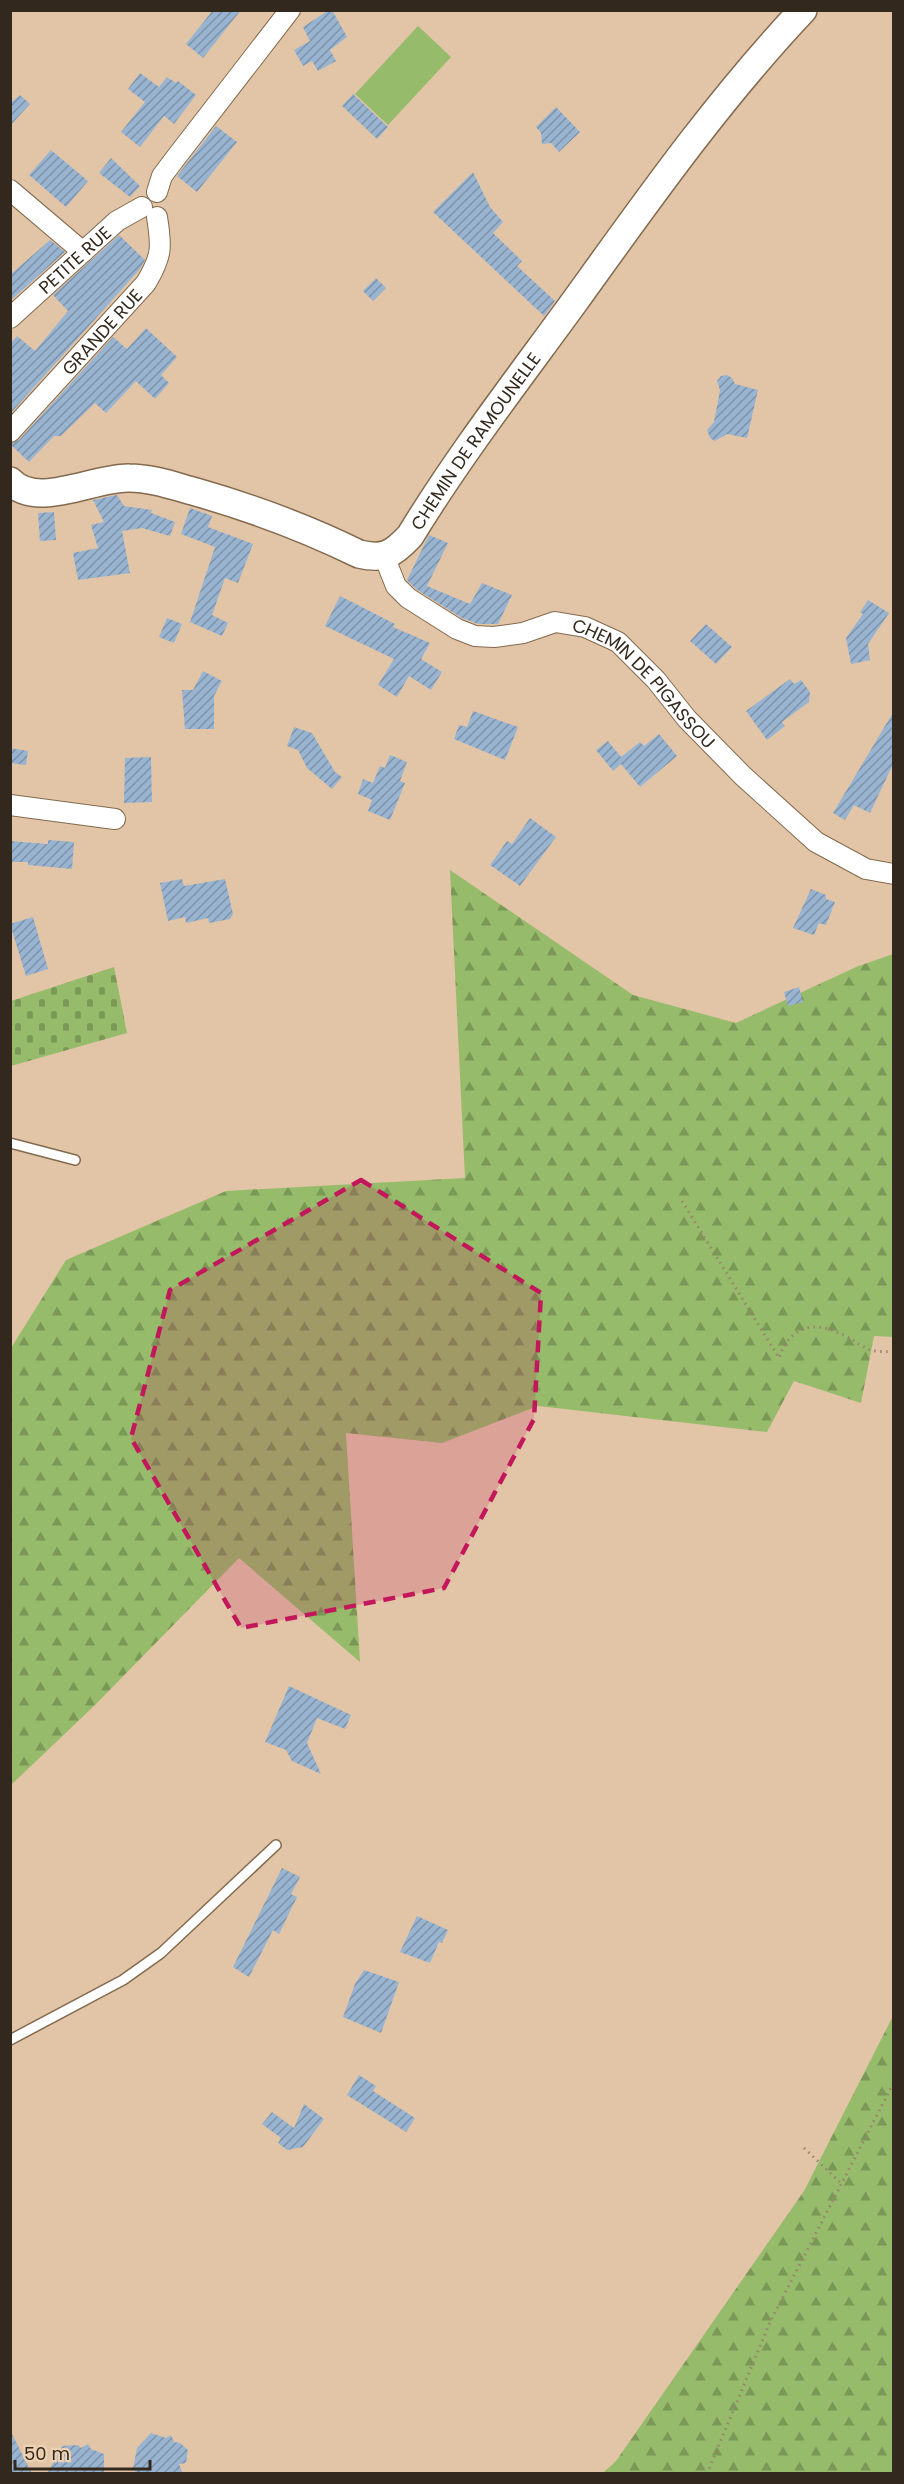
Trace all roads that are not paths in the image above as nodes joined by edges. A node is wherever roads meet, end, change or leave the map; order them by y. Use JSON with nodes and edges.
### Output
{"nodes":[{"id":1,"x":290,"y":10,"type":"edge"},
{"id":2,"x":802,"y":10,"type":"edge"},
{"id":3,"x":10,"y":190,"type":"edge"},
{"id":4,"x":149,"y":212,"type":"junction"},
{"id":5,"x":83,"y":252,"type":"junction"},
{"id":6,"x":10,"y":318,"type":"edge"},
{"id":7,"x":10,"y":432,"type":"edge"},
{"id":8,"x":10,"y":481,"type":"edge"},
{"id":9,"x":384,"y":556,"type":"junction"},
{"id":10,"x":10,"y":805,"type":"edge"},
{"id":11,"x":115,"y":819,"type":"dead end"},
{"id":12,"x":894,"y":874,"type":"edge"},
{"id":13,"x":10,"y":1143,"type":"edge"},
{"id":14,"x":75,"y":1160,"type":"dead end"},
{"id":15,"x":276,"y":1845,"type":"dead end"},
{"id":16,"x":10,"y":2040,"type":"edge"}],
"edges":[{"from":1,"to":4,"type":"street","name":"GRANDE RUE"},
{"from":2,"to":9,"type":"street","name":"CHEMIN DE RAMOUNELLE"},
{"from":3,"to":5,"type":"street"},
{"from":4,"to":5,"type":"street","name":"PETITE RUE"},
{"from":4,"to":7,"type":"street","name":"GRANDE RUE"},
{"from":5,"to":6,"type":"street","name":"PETITE RUE"},
{"from":8,"to":9,"type":"street"},
{"from":9,"to":12,"type":"street","name":"CHEMIN DE PIGASSOU"},
{"from":10,"to":11,"type":"street"},
{"from":13,"to":14,"type":"lane"},
{"from":15,"to":16,"type":"lane"}]}
